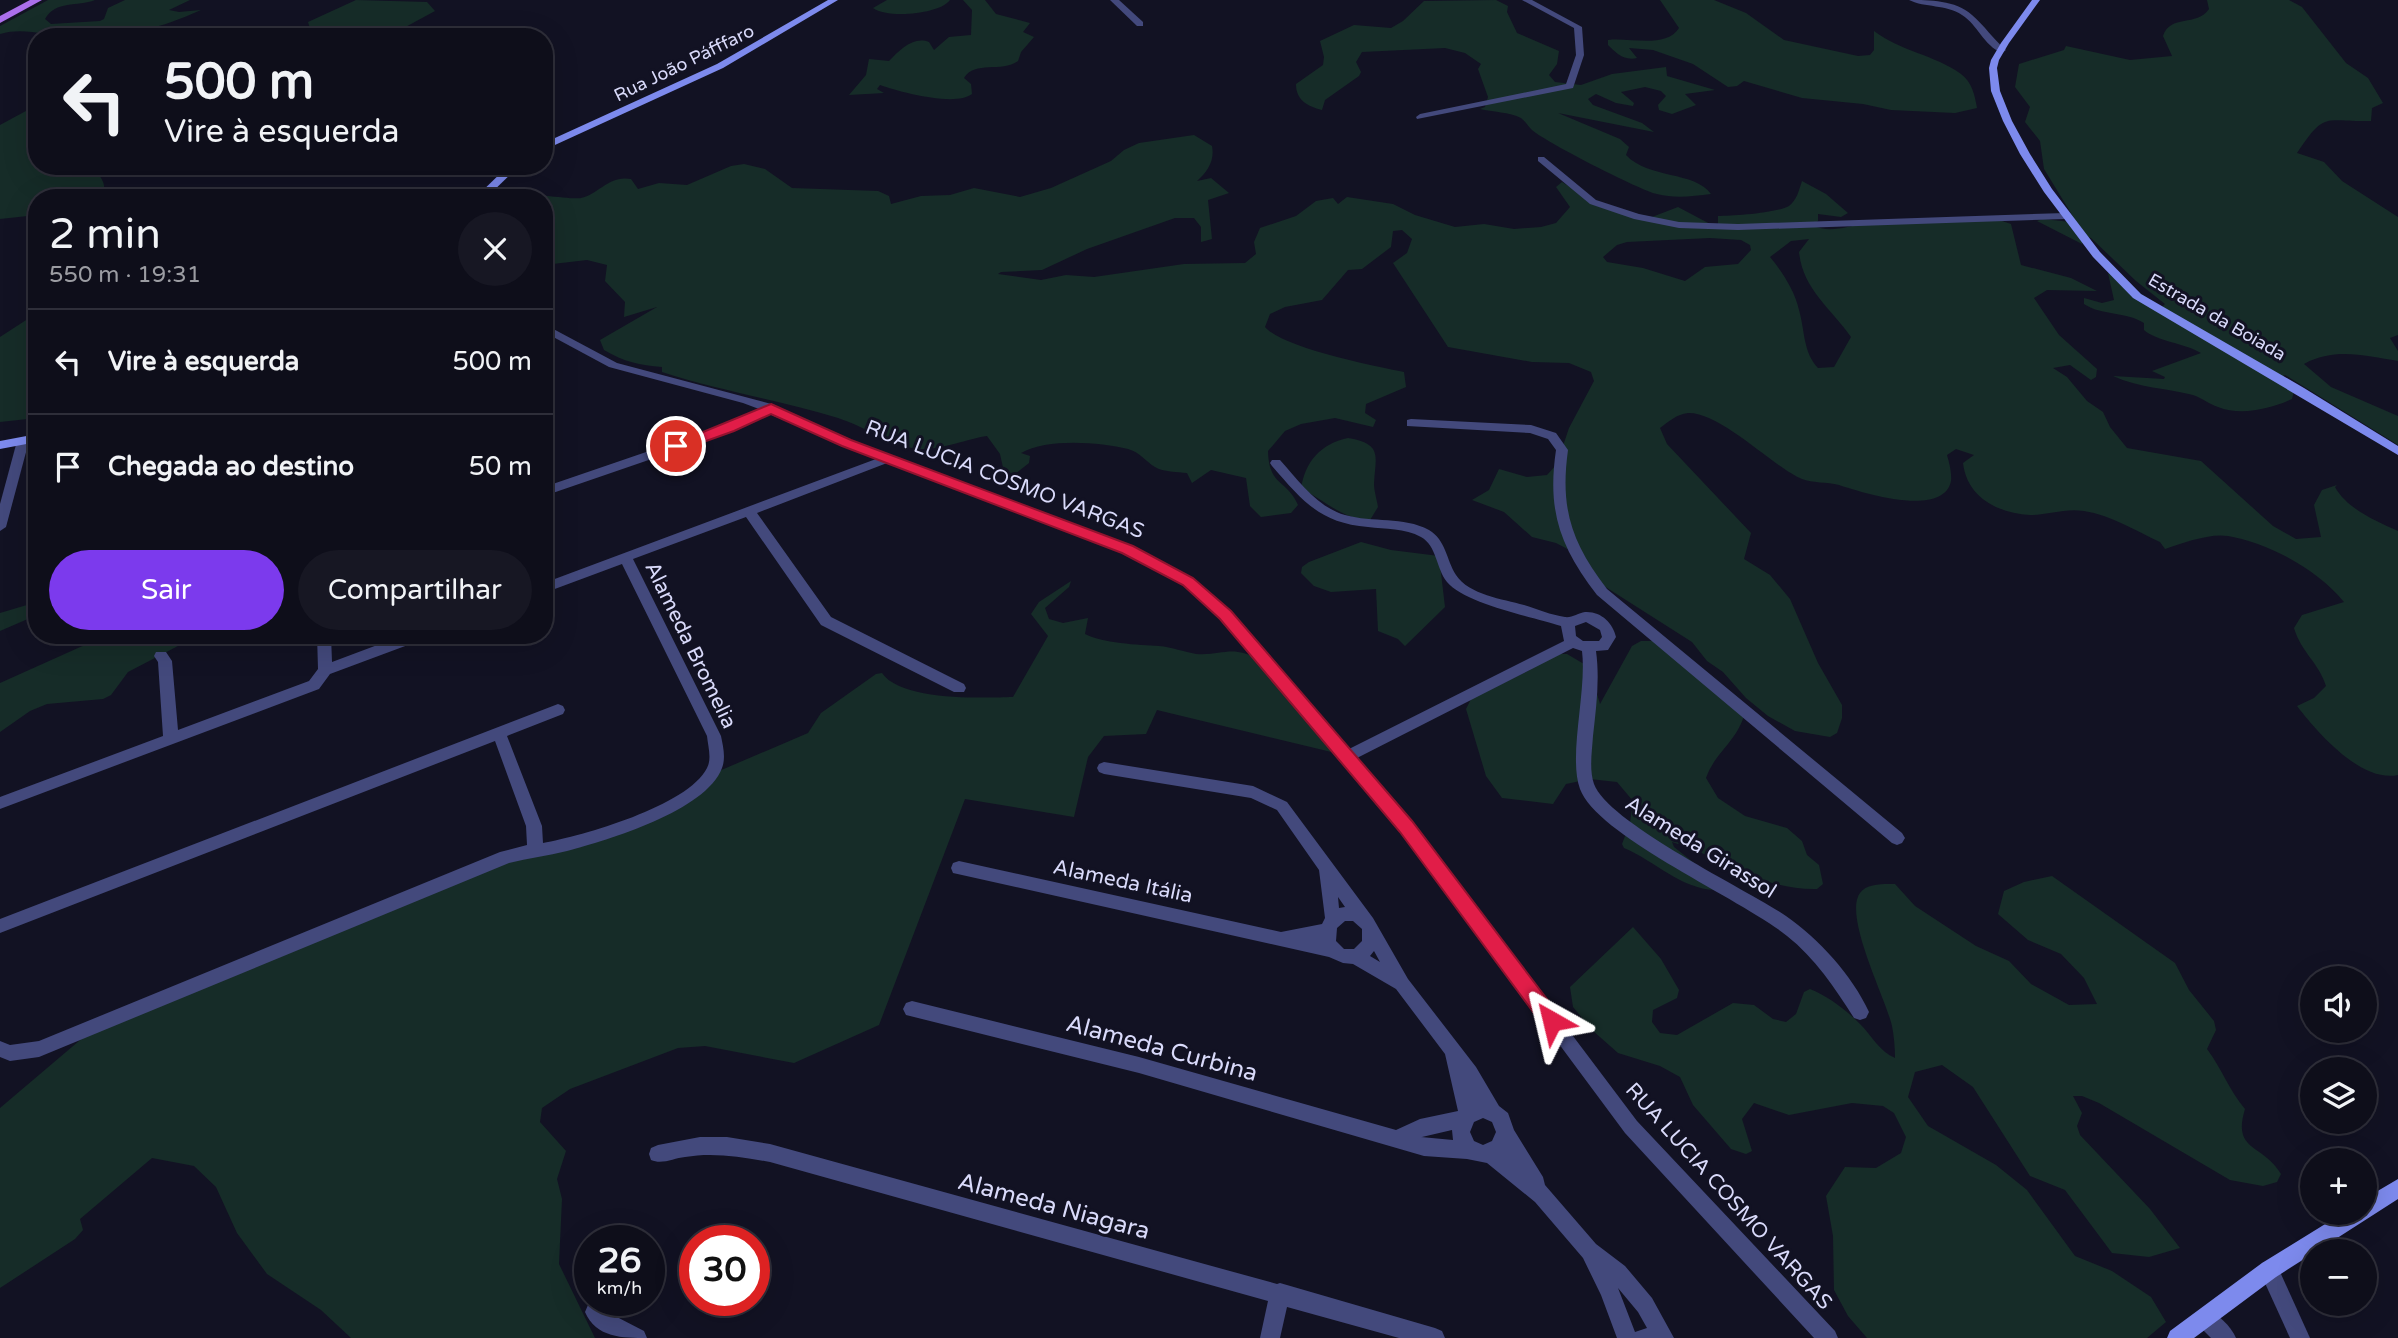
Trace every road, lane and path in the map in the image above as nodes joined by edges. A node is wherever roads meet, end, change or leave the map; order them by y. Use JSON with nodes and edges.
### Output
{"nodes":[{"id":1,"x":37,"y":0,"type":"edge"},
{"id":2,"x":834,"y":0,"type":"edge"},
{"id":3,"x":1114,"y":0,"type":"edge"},
{"id":4,"x":1526,"y":0,"type":"edge"},
{"id":5,"x":1913,"y":0,"type":"edge"},
{"id":6,"x":2036,"y":0,"type":"edge"},
{"id":7,"x":0,"y":20,"type":"edge"},
{"id":8,"x":1140,"y":24,"type":"dead end"},
{"id":9,"x":2002,"y":50,"type":"junction"},
{"id":10,"x":1420,"y":117,"type":"dead end"},
{"id":11,"x":553,"y":142,"type":"edge"},
{"id":12,"x":1541,"y":159,"type":"dead end"},
{"id":13,"x":504,"y":175,"type":"edge"},
{"id":14,"x":490,"y":189,"type":"edge"},
{"id":15,"x":2064,"y":216,"type":"junction"},
{"id":16,"x":553,"y":332,"type":"edge"},
{"id":17,"x":771,"y":408,"type":"junction"},
{"id":18,"x":1411,"y":423,"type":"dead end"},
{"id":19,"x":28,"y":440,"type":"edge"},
{"id":20,"x":23,"y":441,"type":"junction"},
{"id":21,"x":0,"y":445,"type":"edge"},
{"id":22,"x":2398,"y":451,"type":"edge"},
{"id":23,"x":887,"y":459,"type":"junction"},
{"id":24,"x":1276,"y":463,"type":"dead end"},
{"id":25,"x":553,"y":489,"type":"edge"},
{"id":26,"x":749,"y":511,"type":"junction"},
{"id":27,"x":0,"y":527,"type":"edge"},
{"id":28,"x":626,"y":558,"type":"junction"},
{"id":29,"x":553,"y":586,"type":"edge"},
{"id":30,"x":1619,"y":607,"type":"junction"},
{"id":31,"x":1601,"y":622,"type":"junction"},
{"id":32,"x":1568,"y":623,"type":"junction"},
{"id":33,"x":1573,"y":642,"type":"junction"},
{"id":34,"x":324,"y":644,"type":"edge"},
{"id":35,"x":395,"y":644,"type":"edge"},
{"id":36,"x":1589,"y":648,"type":"junction"},
{"id":37,"x":161,"y":656,"type":"dead end"},
{"id":38,"x":325,"y":670,"type":"junction"},
{"id":39,"x":959,"y":688,"type":"dead end"},
{"id":40,"x":558,"y":710,"type":"dead end"},
{"id":41,"x":499,"y":733,"type":"junction"},
{"id":42,"x":171,"y":739,"type":"junction"},
{"id":43,"x":1348,"y":756,"type":"junction"},
{"id":44,"x":1104,"y":768,"type":"dead end"},
{"id":45,"x":0,"y":803,"type":"edge"},
{"id":46,"x":1897,"y":838,"type":"dead end"},
{"id":47,"x":534,"y":848,"type":"junction"},
{"id":48,"x":959,"y":868,"type":"dead end"},
{"id":49,"x":1326,"y":871,"type":"junction"},
{"id":50,"x":1362,"y":918,"type":"junction"},
{"id":51,"x":1330,"y":925,"type":"junction"},
{"id":52,"x":0,"y":926,"type":"edge"},
{"id":53,"x":1373,"y":934,"type":"junction"},
{"id":54,"x":1278,"y":938,"type":"junction"},
{"id":55,"x":1336,"y":951,"type":"junction"},
{"id":56,"x":1355,"y":956,"type":"junction"},
{"id":57,"x":1402,"y":984,"type":"junction"},
{"id":58,"x":912,"y":1009,"type":"dead end"},
{"id":59,"x":1860,"y":1012,"type":"dead end"},
{"id":60,"x":1448,"y":1040,"type":"junction"},
{"id":61,"x":5,"y":1051,"type":"edge"},
{"id":62,"x":1493,"y":1113,"type":"junction"},
{"id":63,"x":1466,"y":1116,"type":"junction"},
{"id":64,"x":1506,"y":1133,"type":"junction"},
{"id":65,"x":1397,"y":1139,"type":"junction"},
{"id":66,"x":1481,"y":1152,"type":"junction"},
{"id":67,"x":658,"y":1154,"type":"dead end"},
{"id":68,"x":2398,"y":1188,"type":"edge"},
{"id":69,"x":1542,"y":1195,"type":"junction"},
{"id":70,"x":2377,"y":1201,"type":"edge"},
{"id":71,"x":2340,"y":1225,"type":"edge"},
{"id":72,"x":1589,"y":1251,"type":"junction"},
{"id":73,"x":2270,"y":1270,"type":"junction"},
{"id":74,"x":1280,"y":1293,"type":"junction"},
{"id":75,"x":599,"y":1316,"type":"edge"},
{"id":76,"x":2205,"y":1318,"type":"junction"},
{"id":77,"x":637,"y":1338,"type":"edge"},
{"id":78,"x":1270,"y":1338,"type":"edge"},
{"id":79,"x":1435,"y":1338,"type":"edge"},
{"id":80,"x":1627,"y":1338,"type":"edge"},
{"id":81,"x":1642,"y":1338,"type":"edge"},
{"id":82,"x":1656,"y":1338,"type":"edge"},
{"id":83,"x":1664,"y":1338,"type":"edge"},
{"id":84,"x":1828,"y":1338,"type":"edge"},
{"id":85,"x":2178,"y":1338,"type":"edge"},
{"id":86,"x":2226,"y":1338,"type":"edge"},
{"id":87,"x":2300,"y":1338,"type":"edge"}],
"edges":[{"from":1,"to":7,"type":"main road"},
{"from":2,"to":11,"type":"main road","name":"Rua João Páfffaro"},
{"from":3,"to":8,"type":"street"},
{"from":4,"to":10,"type":"street"},
{"from":5,"to":9,"type":"street"},
{"from":6,"to":9,"type":"main road","name":"Estrada da Boiada"},
{"from":9,"to":15,"type":"main road","name":"Estrada da Boiada"},
{"from":12,"to":15,"type":"street"},
{"from":13,"to":14,"type":"main road"},
{"from":15,"to":22,"type":"main road","name":"Estrada da Boiada"},
{"from":16,"to":17,"type":"street","name":"RUA LUCIA COSMO VARGAS"},
{"from":17,"to":23,"type":"street","name":"RUA LUCIA COSMO VARGAS"},
{"from":17,"to":25,"type":"street"},
{"from":18,"to":30,"type":"street"},
{"from":19,"to":20,"type":"main road"},
{"from":20,"to":21,"type":"main road"},
{"from":20,"to":27,"type":"street"},
{"from":23,"to":26,"type":"street","name":"Alameda Bromelia"},
{"from":23,"to":43,"type":"street","name":"RUA LUCIA COSMO VARGAS"},
{"from":24,"to":32,"type":"street"},
{"from":26,"to":28,"type":"street","name":"Alameda Bromelia"},
{"from":26,"to":39,"type":"street"},
{"from":28,"to":29,"type":"street"},
{"from":28,"to":47,"type":"street","name":"Alameda Bromelia"},
{"from":30,"to":31,"type":"street"},
{"from":30,"to":46,"type":"street"},
{"from":31,"to":32,"type":"street"},
{"from":31,"to":36,"type":"street"},
{"from":32,"to":33,"type":"street"},
{"from":33,"to":36,"type":"street"},
{"from":33,"to":43,"type":"street"},
{"from":34,"to":38,"type":"street"},
{"from":35,"to":38,"type":"street"},
{"from":36,"to":59,"type":"street","name":"Alameda Girassol"},
{"from":37,"to":42,"type":"street"},
{"from":38,"to":42,"type":"street"},
{"from":40,"to":41,"type":"street"},
{"from":41,"to":47,"type":"street"},
{"from":41,"to":52,"type":"street"},
{"from":42,"to":45,"type":"street"},
{"from":43,"to":84,"type":"street","name":"RUA LUCIA COSMO VARGAS"},
{"from":44,"to":49,"type":"street"},
{"from":47,"to":61,"type":"street","name":"Alameda Bromelia"},
{"from":48,"to":54,"type":"street","name":"Alameda Itália"},
{"from":49,"to":50,"type":"street"},
{"from":49,"to":51,"type":"street"},
{"from":50,"to":51,"type":"street"},
{"from":50,"to":53,"type":"street"},
{"from":51,"to":54,"type":"street","name":"Alameda Itália"},
{"from":51,"to":55,"type":"street"},
{"from":53,"to":56,"type":"street"},
{"from":53,"to":57,"type":"street"},
{"from":54,"to":55,"type":"street","name":"Alameda Itália"},
{"from":55,"to":56,"type":"street"},
{"from":56,"to":57,"type":"street"},
{"from":57,"to":60,"type":"street"},
{"from":58,"to":65,"type":"street","name":"Alameda Curbina"},
{"from":60,"to":62,"type":"street"},
{"from":60,"to":63,"type":"street"},
{"from":62,"to":63,"type":"street"},
{"from":62,"to":64,"type":"street"},
{"from":63,"to":65,"type":"street"},
{"from":63,"to":66,"type":"street"},
{"from":64,"to":66,"type":"street"},
{"from":64,"to":69,"type":"street"},
{"from":65,"to":66,"type":"street","name":"Alameda Curbina"},
{"from":66,"to":69,"type":"street"},
{"from":67,"to":74,"type":"street","name":"Alameda Niagara"},
{"from":68,"to":70,"type":"main road"},
{"from":69,"to":72,"type":"street"},
{"from":71,"to":73,"type":"main road"},
{"from":72,"to":80,"type":"street"},
{"from":72,"to":83,"type":"street"},
{"from":73,"to":76,"type":"main road"},
{"from":73,"to":87,"type":"street"},
{"from":74,"to":78,"type":"street"},
{"from":74,"to":79,"type":"street","name":"Alameda Niagara"},
{"from":75,"to":77,"type":"street"},
{"from":76,"to":85,"type":"main road"},
{"from":76,"to":86,"type":"street"},
{"from":81,"to":82,"type":"street"}]}
